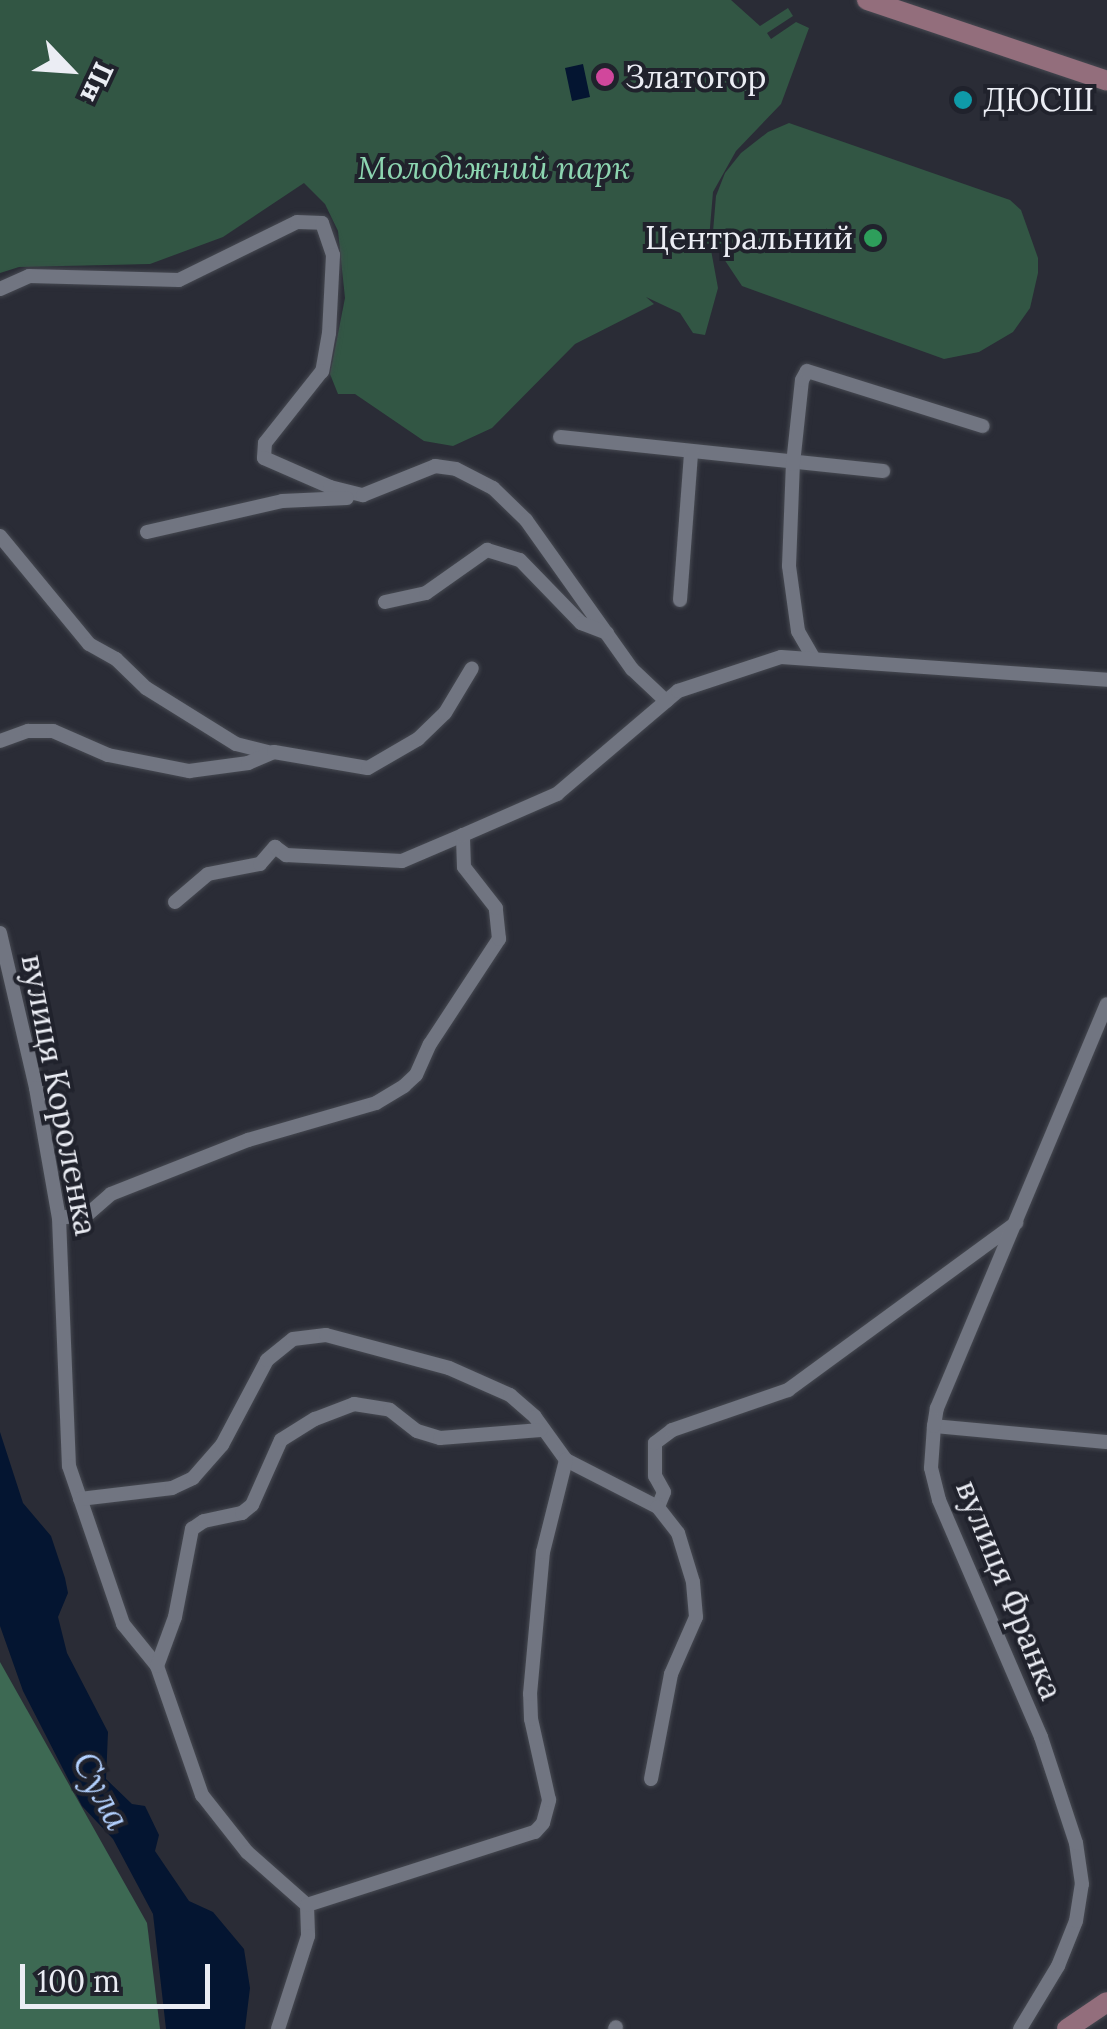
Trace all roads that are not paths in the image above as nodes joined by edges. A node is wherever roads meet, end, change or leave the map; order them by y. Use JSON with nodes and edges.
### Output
{"nodes":[{"id":1,"x":867,"y":0,"type":"edge"},
{"id":2,"x":1107,"y":81,"type":"edge"},
{"id":3,"x":0,"y":289,"type":"edge"},
{"id":4,"x":983,"y":426,"type":"dead end"},
{"id":5,"x":560,"y":437,"type":"dead end"},
{"id":6,"x":692,"y":452,"type":"junction"},
{"id":7,"x":792,"y":464,"type":"junction"},
{"id":8,"x":883,"y":471,"type":"dead end"},
{"id":9,"x":363,"y":495,"type":"junction"},
{"id":10,"x":147,"y":532,"type":"dead end"},
{"id":11,"x":0,"y":536,"type":"edge"},
{"id":12,"x":680,"y":600,"type":"dead end"},
{"id":13,"x":385,"y":602,"type":"dead end"},
{"id":14,"x":606,"y":633,"type":"junction"},
{"id":15,"x":814,"y":659,"type":"junction"},
{"id":16,"x":472,"y":668,"type":"dead end"},
{"id":17,"x":1107,"y":680,"type":"edge"},
{"id":18,"x":666,"y":701,"type":"junction"},
{"id":19,"x":0,"y":741,"type":"edge"},
{"id":20,"x":274,"y":752,"type":"junction"},
{"id":21,"x":464,"y":834,"type":"junction"},
{"id":22,"x":175,"y":902,"type":"dead end"},
{"id":23,"x":0,"y":933,"type":"edge"},
{"id":24,"x":1107,"y":1004,"type":"edge"},
{"id":25,"x":60,"y":1218,"type":"junction"},
{"id":26,"x":1016,"y":1223,"type":"junction"},
{"id":27,"x":934,"y":1426,"type":"junction"},
{"id":28,"x":542,"y":1430,"type":"junction"},
{"id":29,"x":1107,"y":1442,"type":"edge"},
{"id":30,"x":566,"y":1460,"type":"junction"},
{"id":31,"x":80,"y":1499,"type":"junction"},
{"id":32,"x":658,"y":1507,"type":"junction"},
{"id":33,"x":157,"y":1666,"type":"junction"},
{"id":34,"x":651,"y":1778,"type":"dead end"},
{"id":35,"x":307,"y":1904,"type":"junction"},
{"id":36,"x":1107,"y":2002,"type":"edge"},
{"id":37,"x":278,"y":2029,"type":"edge"},
{"id":38,"x":1020,"y":2029,"type":"edge"},
{"id":39,"x":1067,"y":2029,"type":"edge"}],
"edges":[{"from":1,"to":2,"type":"main road"},
{"from":3,"to":9,"type":"street"},
{"from":4,"to":7,"type":"street"},
{"from":5,"to":6,"type":"street"},
{"from":6,"to":7,"type":"street"},
{"from":6,"to":12,"type":"street"},
{"from":7,"to":8,"type":"street"},
{"from":7,"to":15,"type":"street"},
{"from":9,"to":10,"type":"street"},
{"from":9,"to":14,"type":"street"},
{"from":11,"to":20,"type":"street"},
{"from":13,"to":14,"type":"street"},
{"from":14,"to":18,"type":"street"},
{"from":15,"to":17,"type":"street"},
{"from":15,"to":18,"type":"street"},
{"from":16,"to":20,"type":"street"},
{"from":18,"to":21,"type":"street"},
{"from":19,"to":20,"type":"street"},
{"from":21,"to":22,"type":"street"},
{"from":21,"to":25,"type":"street"},
{"from":23,"to":25,"type":"street","name":"вулиця Короленка"},
{"from":24,"to":26,"type":"street","name":"вулиця Франка"},
{"from":25,"to":31,"type":"street","name":"вулиця Короленка"},
{"from":26,"to":27,"type":"street","name":"вулиця Франка"},
{"from":26,"to":32,"type":"street"},
{"from":27,"to":29,"type":"street"},
{"from":27,"to":38,"type":"street","name":"вулиця Франка"},
{"from":28,"to":30,"type":"street"},
{"from":28,"to":31,"type":"street"},
{"from":28,"to":33,"type":"street"},
{"from":30,"to":32,"type":"street"},
{"from":30,"to":35,"type":"street"},
{"from":31,"to":33,"type":"street","name":"вулиця Короленка"},
{"from":32,"to":34,"type":"street"},
{"from":33,"to":35,"type":"street","name":"вулиця Короленка"},
{"from":35,"to":37,"type":"street"},
{"from":36,"to":39,"type":"main road"}]}
